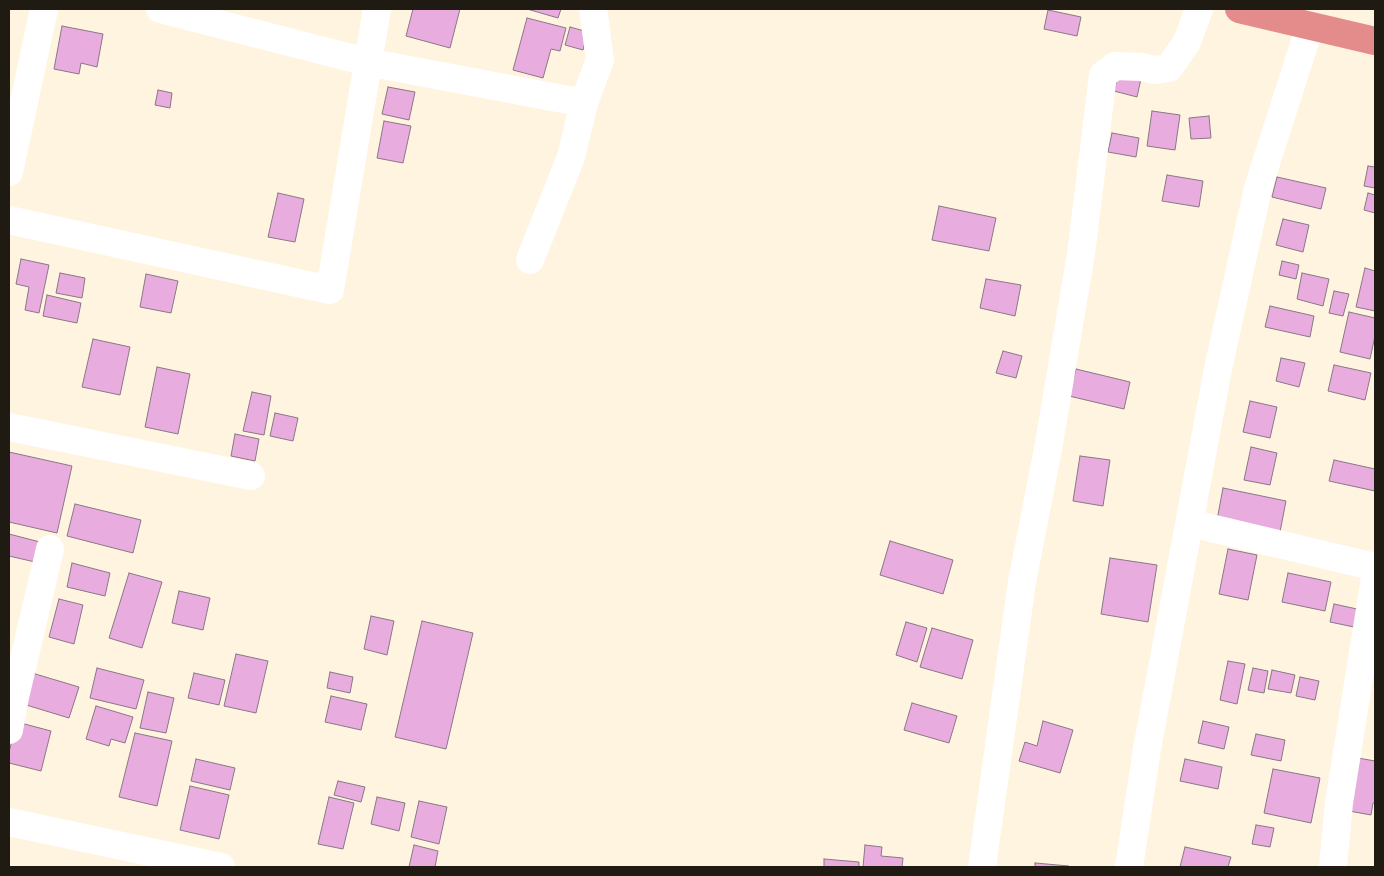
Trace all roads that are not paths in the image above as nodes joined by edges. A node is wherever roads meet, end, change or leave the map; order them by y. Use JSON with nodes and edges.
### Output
{"nodes":[{"id":1,"x":44,"y":9,"type":"edge"},
{"id":2,"x":160,"y":9,"type":"edge"},
{"id":3,"x":377,"y":9,"type":"edge"},
{"id":4,"x":593,"y":9,"type":"edge"},
{"id":5,"x":1198,"y":9,"type":"edge"},
{"id":6,"x":1240,"y":9,"type":"edge"},
{"id":7,"x":1310,"y":26,"type":"junction"},
{"id":8,"x":1375,"y":42,"type":"edge"},
{"id":9,"x":367,"y":62,"type":"junction"},
{"id":10,"x":584,"y":104,"type":"junction"},
{"id":11,"x":9,"y":172,"type":"edge"},
{"id":12,"x":9,"y":220,"type":"edge"},
{"id":13,"x":530,"y":260,"type":"dead end"},
{"id":14,"x":9,"y":427,"type":"edge"},
{"id":15,"x":251,"y":476,"type":"dead end"},
{"id":16,"x":1190,"y":523,"type":"junction"},
{"id":17,"x":50,"y":549,"type":"dead end"},
{"id":18,"x":1375,"y":567,"type":"edge"},
{"id":19,"x":1375,"y":578,"type":"edge"},
{"id":20,"x":9,"y":730,"type":"edge"},
{"id":21,"x":9,"y":822,"type":"edge"},
{"id":22,"x":145,"y":859,"type":"edge"},
{"id":23,"x":221,"y":867,"type":"edge"},
{"id":24,"x":982,"y":867,"type":"edge"},
{"id":25,"x":1129,"y":867,"type":"edge"},
{"id":26,"x":1333,"y":867,"type":"edge"}],
"edges":[{"from":1,"to":11,"type":"street"},
{"from":2,"to":9,"type":"street"},
{"from":3,"to":9,"type":"street"},
{"from":4,"to":10,"type":"street"},
{"from":5,"to":24,"type":"street"},
{"from":6,"to":7,"type":"highway"},
{"from":7,"to":8,"type":"highway"},
{"from":7,"to":16,"type":"street"},
{"from":9,"to":10,"type":"street"},
{"from":9,"to":12,"type":"street"},
{"from":10,"to":13,"type":"street"},
{"from":14,"to":15,"type":"street"},
{"from":16,"to":18,"type":"street"},
{"from":16,"to":25,"type":"street"},
{"from":17,"to":20,"type":"street"},
{"from":19,"to":26,"type":"street"},
{"from":21,"to":22,"type":"street"},
{"from":22,"to":23,"type":"street"}]}
